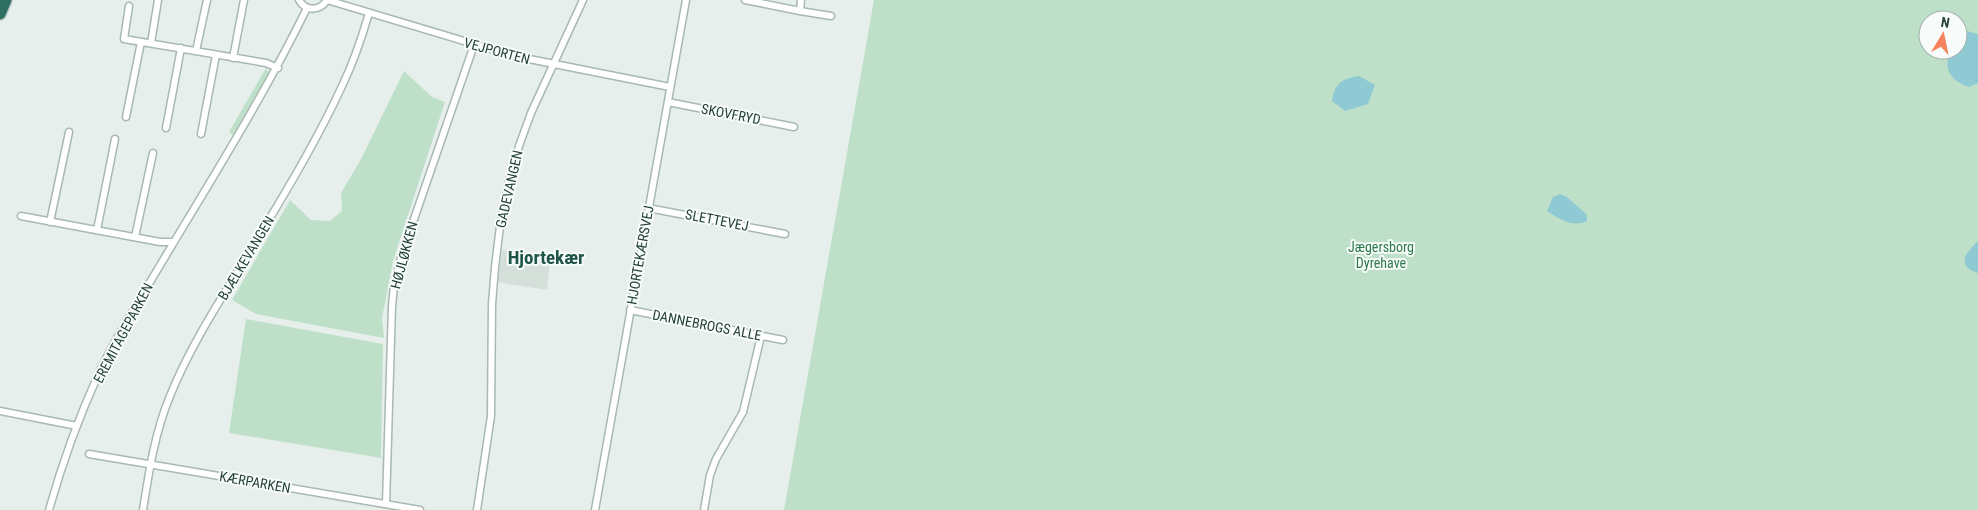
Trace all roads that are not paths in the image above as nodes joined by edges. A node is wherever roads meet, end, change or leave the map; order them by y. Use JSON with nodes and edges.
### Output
{"nodes":[{"id":1,"x":6,"y":0,"type":"edge"},
{"id":2,"x":158,"y":0,"type":"edge"},
{"id":3,"x":207,"y":0,"type":"edge"},
{"id":4,"x":244,"y":0,"type":"edge"},
{"id":5,"x":299,"y":0,"type":"edge"},
{"id":6,"x":327,"y":0,"type":"edge"},
{"id":7,"x":583,"y":0,"type":"edge"},
{"id":8,"x":686,"y":0,"type":"edge"},
{"id":9,"x":745,"y":0,"type":"edge"},
{"id":10,"x":801,"y":0,"type":"edge"},
{"id":11,"x":129,"y":6,"type":"dead end"},
{"id":12,"x":307,"y":8,"type":"junction"},
{"id":13,"x":800,"y":11,"type":"junction"},
{"id":14,"x":370,"y":13,"type":"junction"},
{"id":15,"x":0,"y":14,"type":"edge"},
{"id":16,"x":832,"y":16,"type":"dead end"},
{"id":17,"x":141,"y":42,"type":"junction"},
{"id":18,"x":151,"y":43,"type":"junction"},
{"id":19,"x":474,"y":45,"type":"junction"},
{"id":20,"x":181,"y":48,"type":"junction"},
{"id":21,"x":196,"y":51,"type":"junction"},
{"id":22,"x":216,"y":55,"type":"junction"},
{"id":23,"x":233,"y":58,"type":"junction"},
{"id":24,"x":554,"y":64,"type":"junction"},
{"id":25,"x":278,"y":68,"type":"junction"},
{"id":26,"x":670,"y":87,"type":"junction"},
{"id":27,"x":668,"y":102,"type":"junction"},
{"id":28,"x":126,"y":117,"type":"dead end"},
{"id":29,"x":794,"y":127,"type":"dead end"},
{"id":30,"x":166,"y":128,"type":"dead end"},
{"id":31,"x":69,"y":132,"type":"dead end"},
{"id":32,"x":201,"y":134,"type":"dead end"},
{"id":33,"x":115,"y":139,"type":"dead end"},
{"id":34,"x":153,"y":153,"type":"dead end"},
{"id":35,"x":648,"y":208,"type":"junction"},
{"id":36,"x":21,"y":216,"type":"dead end"},
{"id":37,"x":50,"y":222,"type":"junction"},
{"id":38,"x":97,"y":230,"type":"junction"},
{"id":39,"x":785,"y":234,"type":"dead end"},
{"id":40,"x":135,"y":237,"type":"junction"},
{"id":41,"x":174,"y":242,"type":"junction"},
{"id":42,"x":630,"y":310,"type":"junction"},
{"id":43,"x":761,"y":336,"type":"junction"},
{"id":44,"x":783,"y":340,"type":"dead end"},
{"id":45,"x":0,"y":412,"type":"edge"},
{"id":46,"x":77,"y":426,"type":"junction"},
{"id":47,"x":89,"y":454,"type":"dead end"},
{"id":48,"x":151,"y":464,"type":"junction"},
{"id":49,"x":386,"y":504,"type":"junction"},
{"id":50,"x":49,"y":510,"type":"edge"},
{"id":51,"x":143,"y":510,"type":"edge"},
{"id":52,"x":420,"y":510,"type":"edge"},
{"id":53,"x":478,"y":510,"type":"edge"},
{"id":54,"x":596,"y":510,"type":"edge"},
{"id":55,"x":704,"y":510,"type":"edge"}],
"edges":[{"from":1,"to":15,"type":"highway"},
{"from":2,"to":18,"type":"street"},
{"from":3,"to":21,"type":"street"},
{"from":4,"to":23,"type":"street"},
{"from":5,"to":12,"type":"street"},
{"from":6,"to":12,"type":"street"},
{"from":6,"to":14,"type":"street","name":"VEJPORTEN"},
{"from":7,"to":24,"type":"street","name":"GADEVANGEN"},
{"from":8,"to":26,"type":"street","name":"HJORTEKÆRSVEJ"},
{"from":9,"to":13,"type":"street"},
{"from":10,"to":13,"type":"street"},
{"from":11,"to":17,"type":"street"},
{"from":12,"to":25,"type":"street","name":"EREMITAGEPARKEN"},
{"from":13,"to":16,"type":"street"},
{"from":14,"to":19,"type":"street","name":"VEJPORTEN"},
{"from":14,"to":48,"type":"street","name":"BJÆLKEVANGEN"},
{"from":17,"to":18,"type":"street"},
{"from":17,"to":28,"type":"street"},
{"from":18,"to":20,"type":"street"},
{"from":19,"to":24,"type":"street","name":"VEJPORTEN"},
{"from":19,"to":49,"type":"street","name":"HØJLØKKEN"},
{"from":20,"to":21,"type":"street"},
{"from":20,"to":30,"type":"street"},
{"from":21,"to":22,"type":"street"},
{"from":22,"to":23,"type":"street"},
{"from":22,"to":32,"type":"street"},
{"from":23,"to":25,"type":"street"},
{"from":24,"to":26,"type":"street","name":"VEJPORTEN"},
{"from":24,"to":53,"type":"street","name":"GADEVANGEN"},
{"from":25,"to":41,"type":"street","name":"EREMITAGEPARKEN"},
{"from":26,"to":27,"type":"street","name":"HJORTEKÆRSVEJ"},
{"from":27,"to":29,"type":"street","name":"SKOVFRYD"},
{"from":27,"to":35,"type":"street","name":"HJORTEKÆRSVEJ"},
{"from":31,"to":37,"type":"street"},
{"from":33,"to":38,"type":"street"},
{"from":34,"to":40,"type":"street"},
{"from":35,"to":39,"type":"street","name":"SLETTEVEJ"},
{"from":35,"to":42,"type":"street","name":"HJORTEKÆRSVEJ"},
{"from":36,"to":37,"type":"street"},
{"from":37,"to":38,"type":"street"},
{"from":38,"to":40,"type":"street"},
{"from":40,"to":41,"type":"street"},
{"from":41,"to":46,"type":"street","name":"EREMITAGEPARKEN"},
{"from":42,"to":43,"type":"street","name":"DANNEBROGS ALLE"},
{"from":42,"to":54,"type":"street","name":"HJORTEKÆRSVEJ"},
{"from":43,"to":44,"type":"street","name":"DANNEBROGS ALLE"},
{"from":43,"to":55,"type":"street"},
{"from":45,"to":46,"type":"street"},
{"from":46,"to":50,"type":"street","name":"EREMITAGEPARKEN"},
{"from":47,"to":48,"type":"street","name":"KÆRPARKEN"},
{"from":48,"to":49,"type":"street","name":"KÆRPARKEN"},
{"from":48,"to":51,"type":"street","name":"BJÆLKEVANGEN"},
{"from":49,"to":52,"type":"street","name":"KÆRPARKEN"}]}
